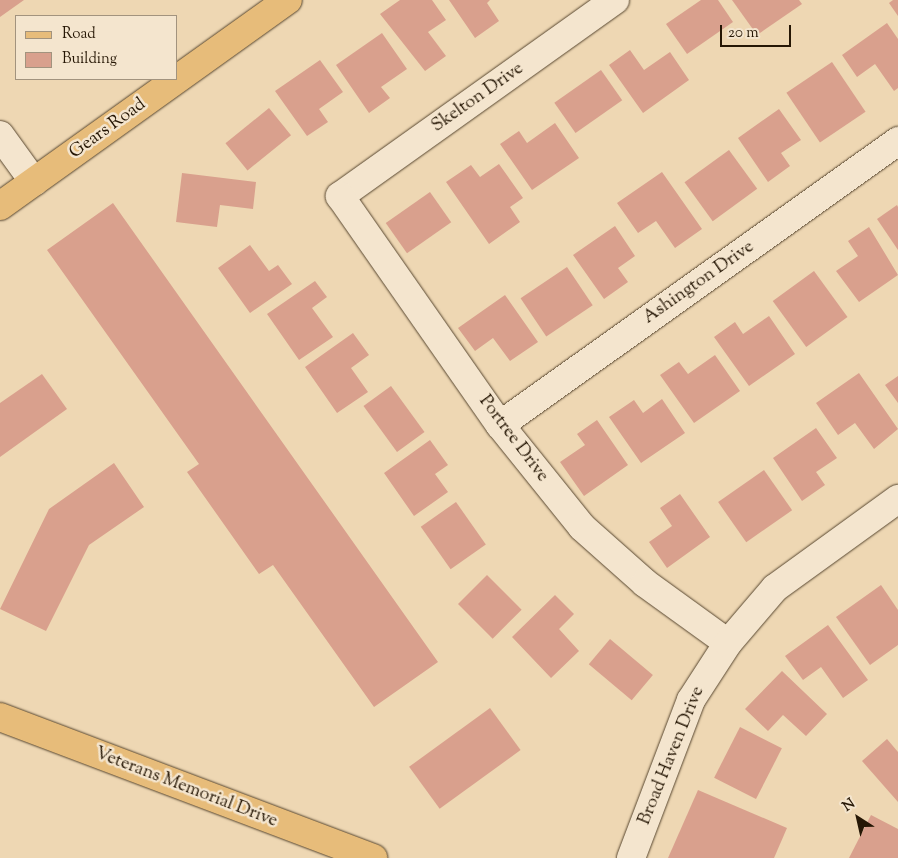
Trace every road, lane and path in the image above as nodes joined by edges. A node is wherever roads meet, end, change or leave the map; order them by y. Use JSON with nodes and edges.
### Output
{"nodes":[{"id":1,"x":288,"y":0,"type":"edge"},
{"id":2,"x":615,"y":0,"type":"edge"},
{"id":3,"x":178,"y":79,"type":"edge"},
{"id":4,"x":176,"y":80,"type":"edge"},
{"id":5,"x":0,"y":135,"type":"edge"},
{"id":6,"x":898,"y":141,"type":"edge"},
{"id":7,"x":34,"y":182,"type":"junction"},
{"id":8,"x":340,"y":196,"type":"joint"},
{"id":9,"x":0,"y":206,"type":"edge"},
{"id":10,"x":500,"y":425,"type":"junction"},
{"id":11,"x":898,"y":499,"type":"edge"},
{"id":12,"x":728,"y":643,"type":"junction"},
{"id":13,"x":0,"y":718,"type":"edge"},
{"id":14,"x":373,"y":858,"type":"edge"},
{"id":15,"x":631,"y":858,"type":"edge"}],
"edges":[{"from":1,"to":3,"type":"main road","name":"Gears Road"},
{"from":2,"to":8,"type":"street","name":"Skelton Drive"},
{"from":4,"to":7,"type":"main road","name":"Gears Road"},
{"from":5,"to":7,"type":"street"},
{"from":6,"to":10,"type":"street","name":"Ashington Drive"},
{"from":7,"to":9,"type":"main road","name":"Gears Road"},
{"from":8,"to":10,"type":"street","name":"Portree Drive"},
{"from":10,"to":12,"type":"street","name":"Portree Drive"},
{"from":11,"to":12,"type":"street","name":"Broad Haven Drive"},
{"from":12,"to":15,"type":"street","name":"Broad Haven Drive"},
{"from":13,"to":14,"type":"main road","name":"Veterans Memorial Drive"}]}
